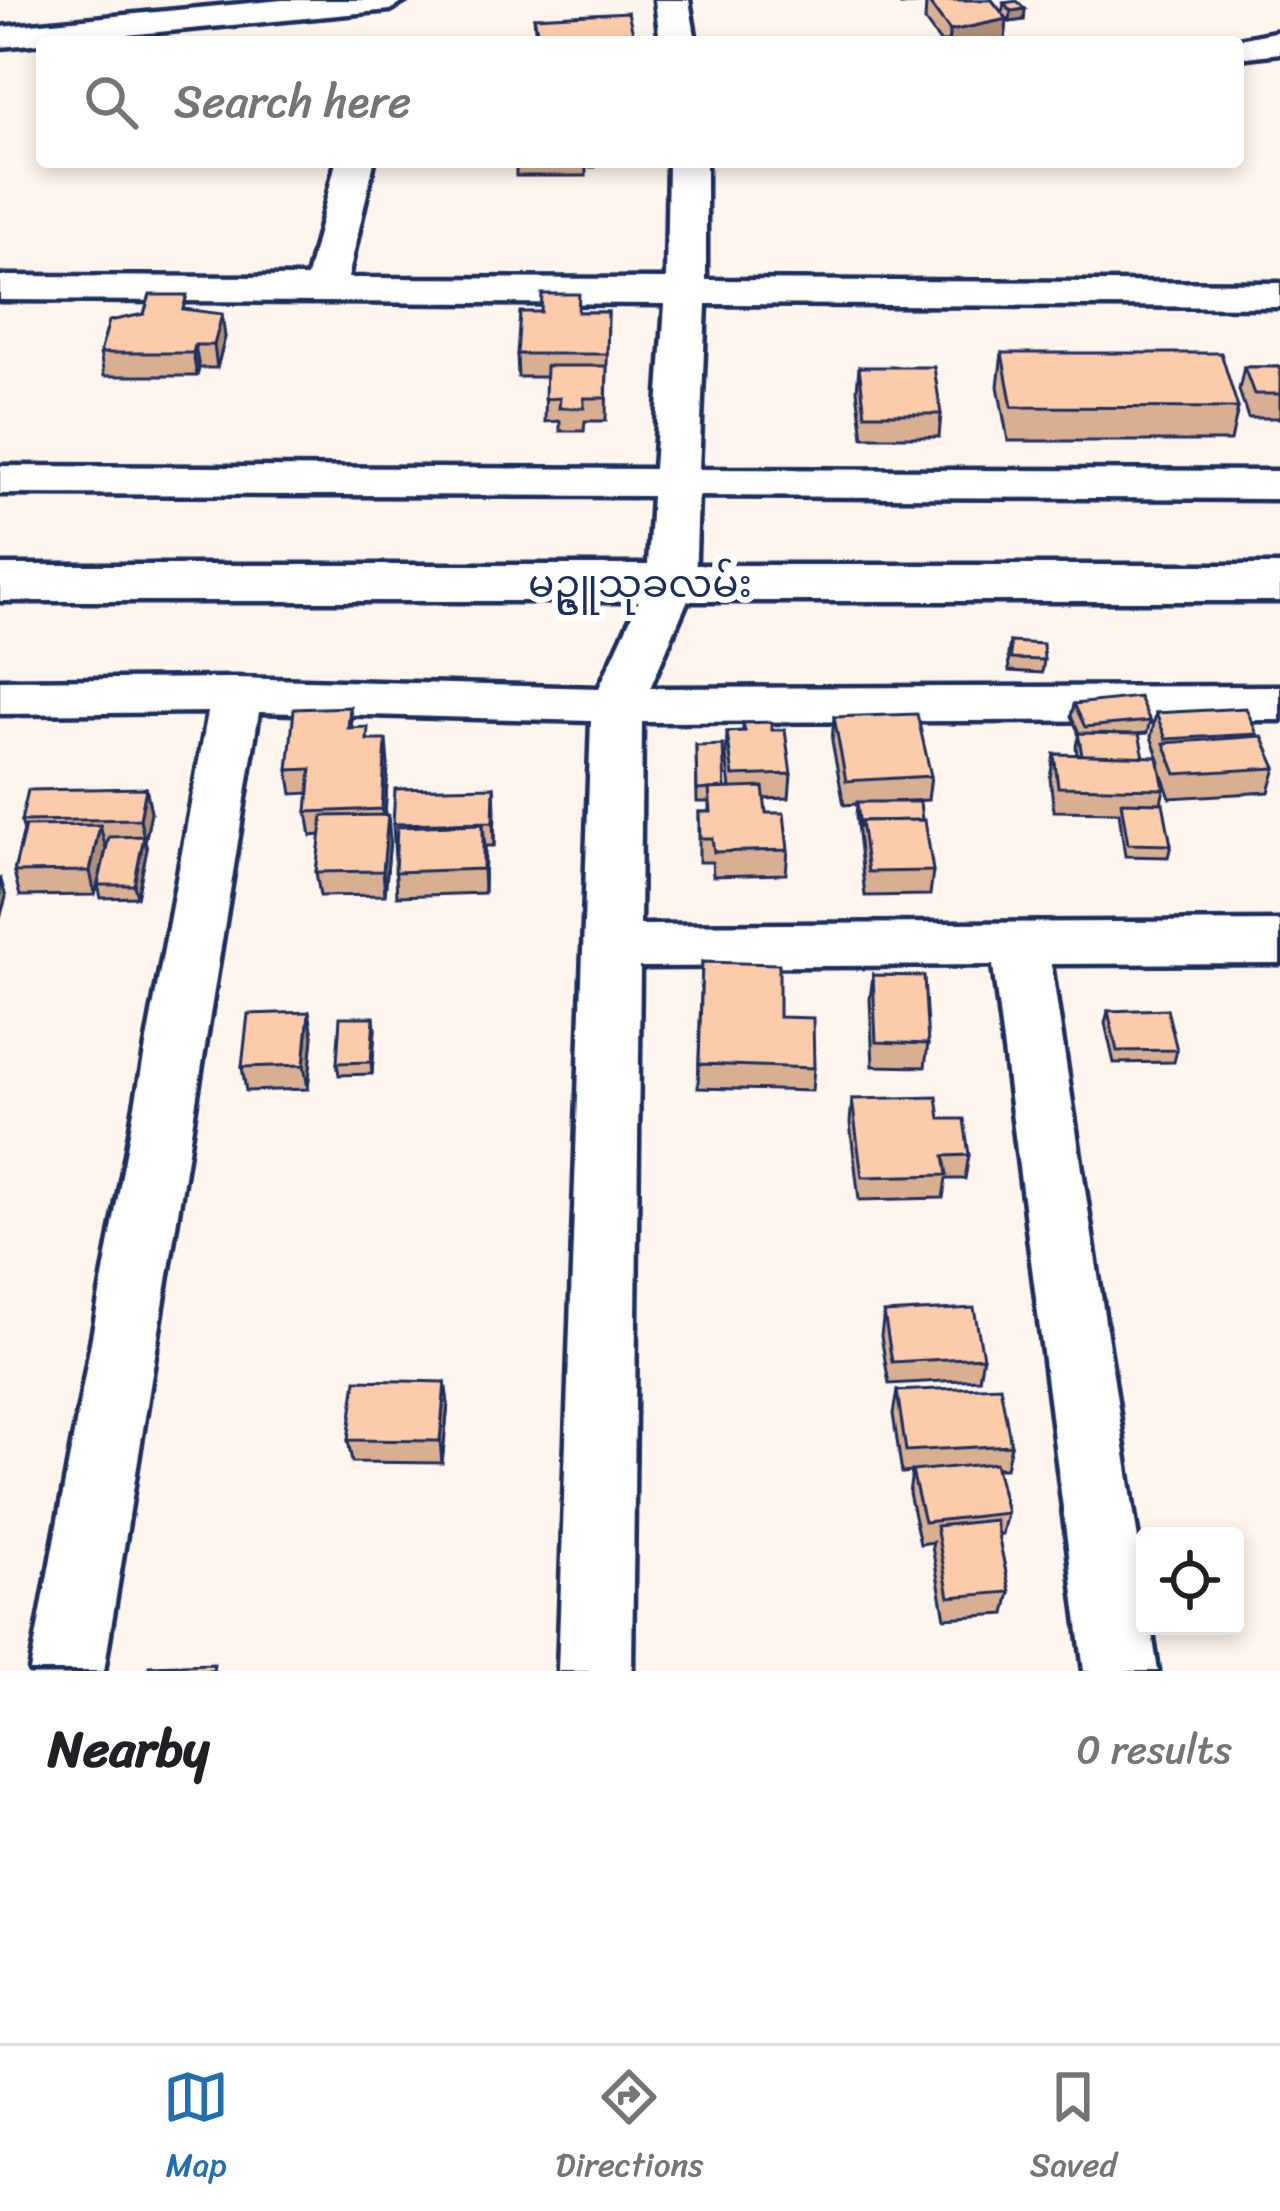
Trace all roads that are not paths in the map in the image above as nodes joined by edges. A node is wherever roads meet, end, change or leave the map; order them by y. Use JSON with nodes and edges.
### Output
{"nodes":[{"id":1,"x":391,"y":0,"type":"edge"},
{"id":2,"x":673,"y":0,"type":"edge"},
{"id":3,"x":383,"y":36,"type":"edge"},
{"id":4,"x":677,"y":36,"type":"edge"},
{"id":5,"x":0,"y":37,"type":"edge"},
{"id":6,"x":1280,"y":42,"type":"edge"},
{"id":7,"x":1244,"y":45,"type":"edge"},
{"id":8,"x":354,"y":168,"type":"edge"},
{"id":9,"x":687,"y":168,"type":"edge"},
{"id":10,"x":0,"y":288,"type":"edge"},
{"id":11,"x":326,"y":289,"type":"junction"},
{"id":12,"x":686,"y":289,"type":"junction"},
{"id":13,"x":1280,"y":295,"type":"edge"},
{"id":14,"x":0,"y":480,"type":"edge"},
{"id":15,"x":675,"y":483,"type":"junction"},
{"id":16,"x":1280,"y":484,"type":"edge"},
{"id":17,"x":0,"y":583,"type":"edge"},
{"id":18,"x":671,"y":583,"type":"junction"},
{"id":19,"x":1280,"y":583,"type":"edge"},
{"id":20,"x":236,"y":695,"type":"junction"},
{"id":21,"x":0,"y":697,"type":"edge"},
{"id":22,"x":1280,"y":703,"type":"edge"},
{"id":23,"x":617,"y":705,"type":"junction"},
{"id":24,"x":1280,"y":942,"type":"edge"},
{"id":25,"x":1019,"y":944,"type":"junction"},
{"id":26,"x":609,"y":946,"type":"junction"},
{"id":27,"x":67,"y":1671,"type":"edge"},
{"id":28,"x":595,"y":1671,"type":"edge"},
{"id":29,"x":1121,"y":1671,"type":"edge"}],
"edges":[{"from":1,"to":3,"type":"street"},
{"from":1,"to":5,"type":"street"},
{"from":2,"to":4,"type":"street"},
{"from":6,"to":7,"type":"street"},
{"from":8,"to":11,"type":"street"},
{"from":9,"to":12,"type":"street"},
{"from":10,"to":11,"type":"street"},
{"from":11,"to":12,"type":"street"},
{"from":12,"to":13,"type":"street"},
{"from":12,"to":15,"type":"street"},
{"from":14,"to":15,"type":"street"},
{"from":15,"to":16,"type":"street"},
{"from":15,"to":18,"type":"street"},
{"from":17,"to":18,"type":"street","name":"မဥ္ဇူသုခလမ်း"},
{"from":18,"to":19,"type":"street","name":"မဥ္ဇူသုခလမ်း"},
{"from":18,"to":23,"type":"street"},
{"from":20,"to":21,"type":"street"},
{"from":20,"to":23,"type":"street"},
{"from":20,"to":27,"type":"street"},
{"from":22,"to":23,"type":"street"},
{"from":23,"to":26,"type":"street"},
{"from":24,"to":25,"type":"street"},
{"from":25,"to":26,"type":"street"},
{"from":25,"to":29,"type":"street"},
{"from":26,"to":28,"type":"street"}]}
